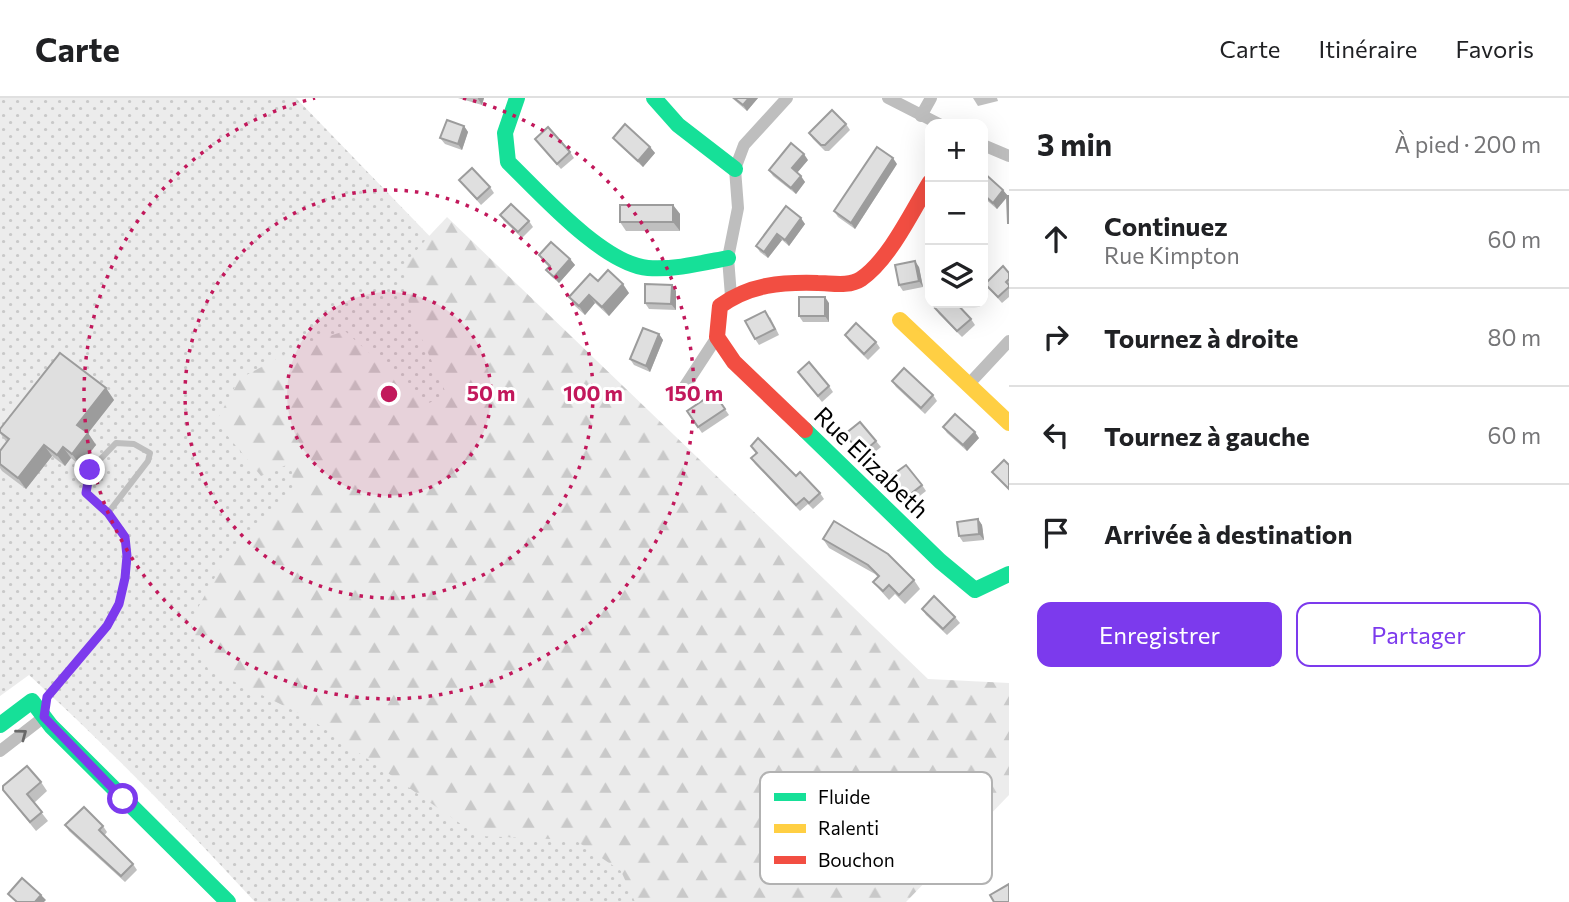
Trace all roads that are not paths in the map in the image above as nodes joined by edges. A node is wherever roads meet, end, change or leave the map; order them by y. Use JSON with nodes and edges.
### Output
{"nodes":[{"id":1,"x":517,"y":98,"type":"edge"},
{"id":2,"x":654,"y":98,"type":"edge"},
{"id":3,"x":787,"y":98,"type":"edge"},
{"id":4,"x":888,"y":98,"type":"edge"},
{"id":5,"x":931,"y":98,"type":"edge"},
{"id":6,"x":921,"y":116,"type":"junction"},
{"id":7,"x":928,"y":119,"type":"edge"},
{"id":8,"x":988,"y":147,"type":"edge"},
{"id":9,"x":1009,"y":156,"type":"edge"},
{"id":10,"x":735,"y":169,"type":"junction"},
{"id":11,"x":925,"y":190,"type":"edge"},
{"id":12,"x":728,"y":257,"type":"junction"},
{"id":13,"x":731,"y":296,"type":"junction"},
{"id":14,"x":900,"y":320,"type":"dead end"},
{"id":15,"x":717,"y":337,"type":"junction"},
{"id":16,"x":1009,"y":341,"type":"edge"},
{"id":17,"x":968,"y":385,"type":"junction"},
{"id":18,"x":683,"y":388,"type":"dead end"},
{"id":19,"x":1009,"y":423,"type":"edge"},
{"id":20,"x":108,"y":513,"type":"junction"},
{"id":21,"x":1009,"y":574,"type":"edge"},
{"id":22,"x":39,"y":699,"type":"junction"},
{"id":23,"x":44,"y":717,"type":"junction"},
{"id":24,"x":0,"y":724,"type":"edge"},
{"id":25,"x":0,"y":751,"type":"edge"},
{"id":26,"x":228,"y":902,"type":"edge"}],
"edges":[{"from":1,"to":12,"type":"street"},
{"from":2,"to":10,"type":"street"},
{"from":3,"to":10,"type":"street"},
{"from":4,"to":6,"type":"street"},
{"from":5,"to":6,"type":"street"},
{"from":6,"to":7,"type":"street"},
{"from":8,"to":9,"type":"street"},
{"from":10,"to":12,"type":"street"},
{"from":11,"to":13,"type":"street"},
{"from":12,"to":13,"type":"street"},
{"from":13,"to":15,"type":"street"},
{"from":14,"to":17,"type":"street"},
{"from":15,"to":18,"type":"street"},
{"from":15,"to":21,"type":"street","name":"Rue Elizabeth"},
{"from":16,"to":17,"type":"street"},
{"from":17,"to":19,"type":"street"},
{"from":20,"to":20,"type":"lane"},
{"from":20,"to":22,"type":"lane"},
{"from":22,"to":23,"type":"street"},
{"from":22,"to":24,"type":"street"},
{"from":25,"to":23,"type":"street","one_way":true},
{"from":23,"to":26,"type":"street"}]}
